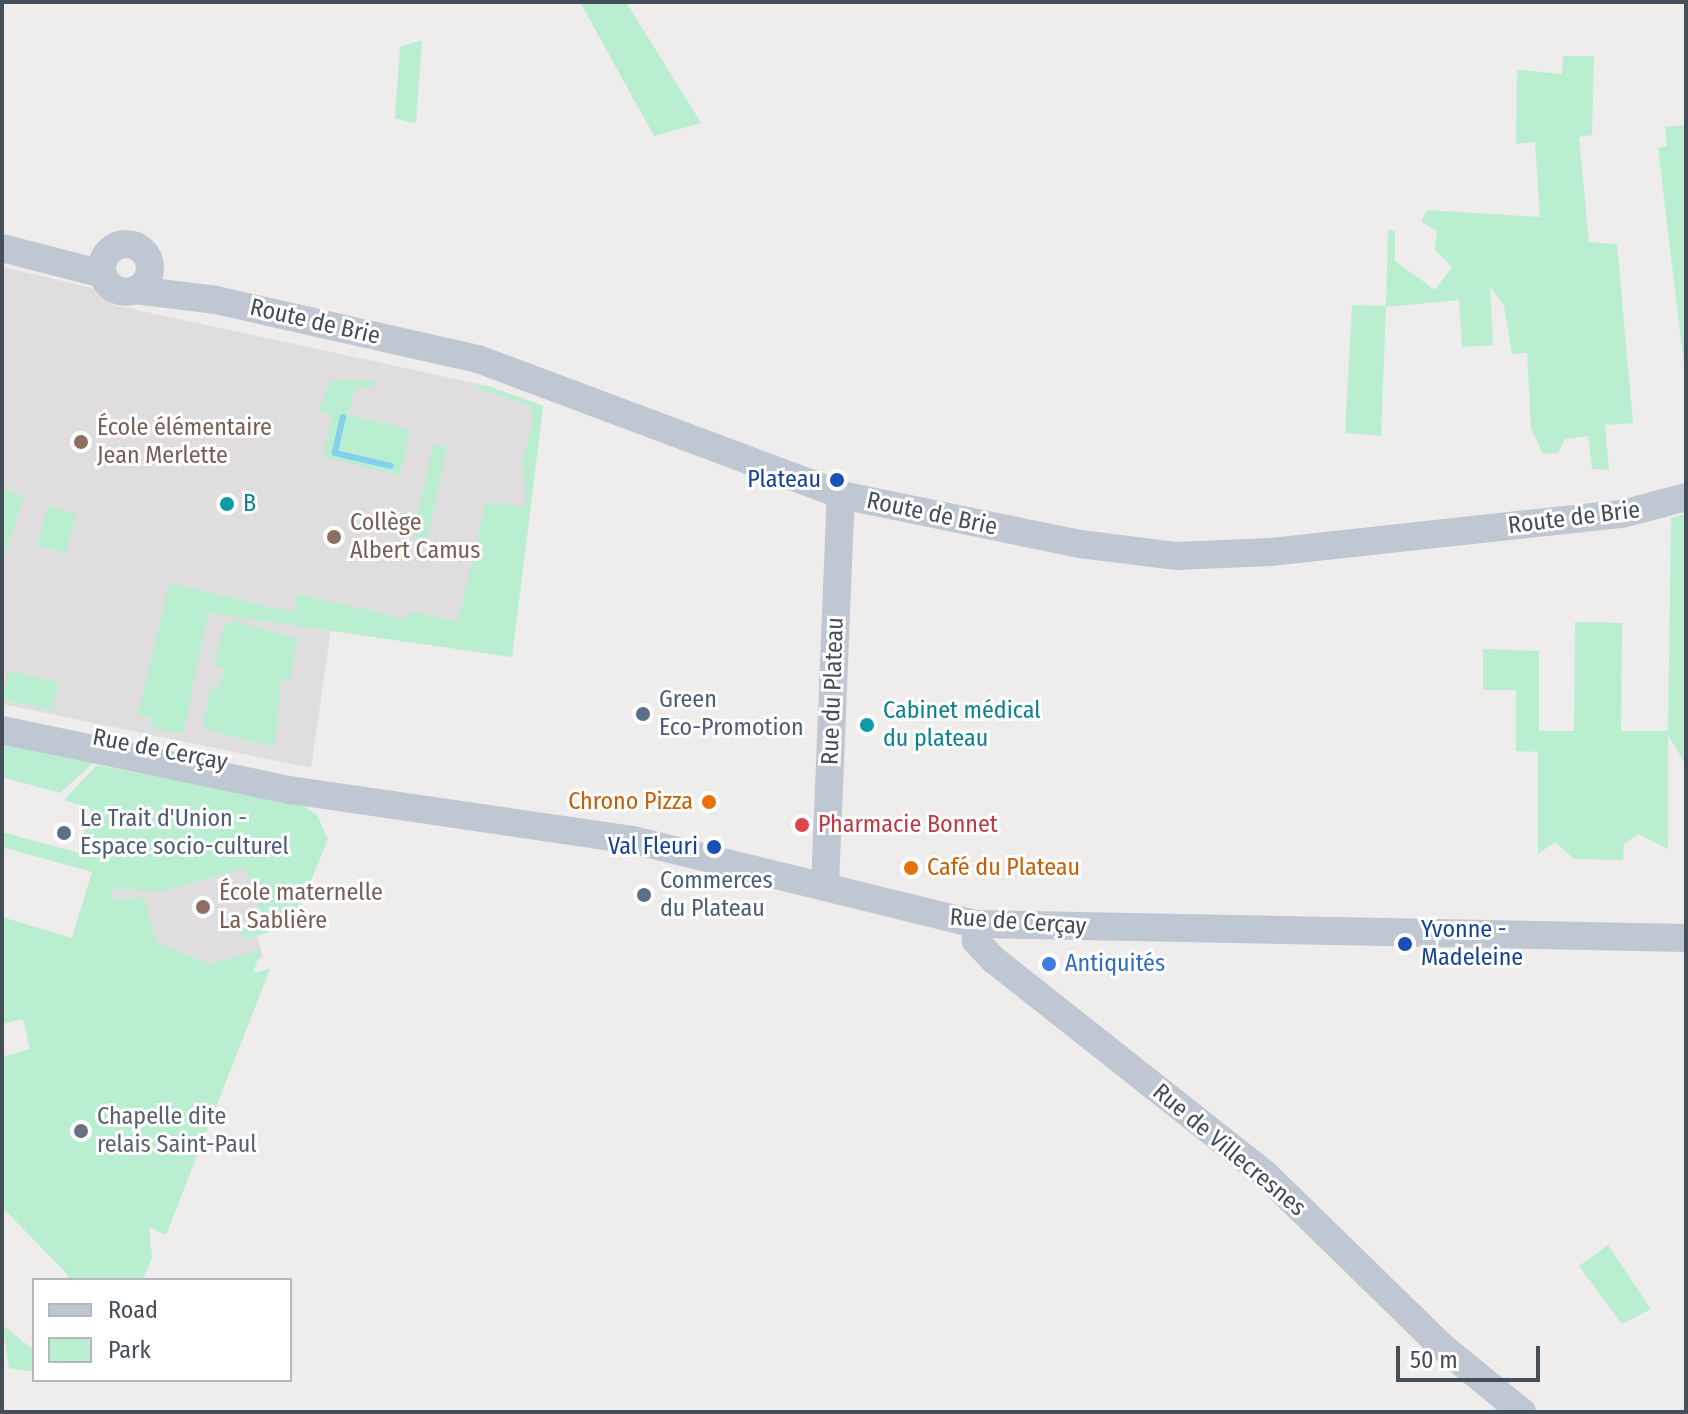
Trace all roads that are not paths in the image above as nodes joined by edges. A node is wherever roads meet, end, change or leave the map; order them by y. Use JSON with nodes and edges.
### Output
{"nodes":[{"id":1,"x":2,"y":248,"type":"edge"},
{"id":2,"x":105,"y":264,"type":"junction"},
{"id":3,"x":142,"y":284,"type":"junction"},
{"id":4,"x":841,"y":495,"type":"junction"},
{"id":5,"x":1686,"y":497,"type":"edge"},
{"id":6,"x":2,"y":717,"type":"edge"},
{"id":7,"x":2,"y":730,"type":"edge"},
{"id":8,"x":316,"y":788,"type":"junction"},
{"id":9,"x":825,"y":887,"type":"junction"},
{"id":10,"x":975,"y":924,"type":"junction"},
{"id":11,"x":1686,"y":938,"type":"edge"},
{"id":12,"x":1522,"y":1412,"type":"edge"}],
"edges":[{"from":1,"to":2,"type":"street"},
{"from":2,"to":3,"type":"street","name":"Route de Brie"},
{"from":2,"to":3,"type":"street"},
{"from":3,"to":4,"type":"street","name":"Route de Brie"},
{"from":4,"to":5,"type":"street","name":"Route de Brie"},
{"from":4,"to":9,"type":"street","name":"Rue du Plateau"},
{"from":6,"to":8,"type":"street","name":"Rue de Cerçay"},
{"from":7,"to":8,"type":"street","name":"Rue de Cerçay"},
{"from":8,"to":9,"type":"street","name":"Rue de Cerçay"},
{"from":9,"to":10,"type":"street","name":"Rue de Cerçay"},
{"from":10,"to":11,"type":"street","name":"Rue de Cerçay"},
{"from":10,"to":12,"type":"street","name":"Rue de Villecresnes"}]}
